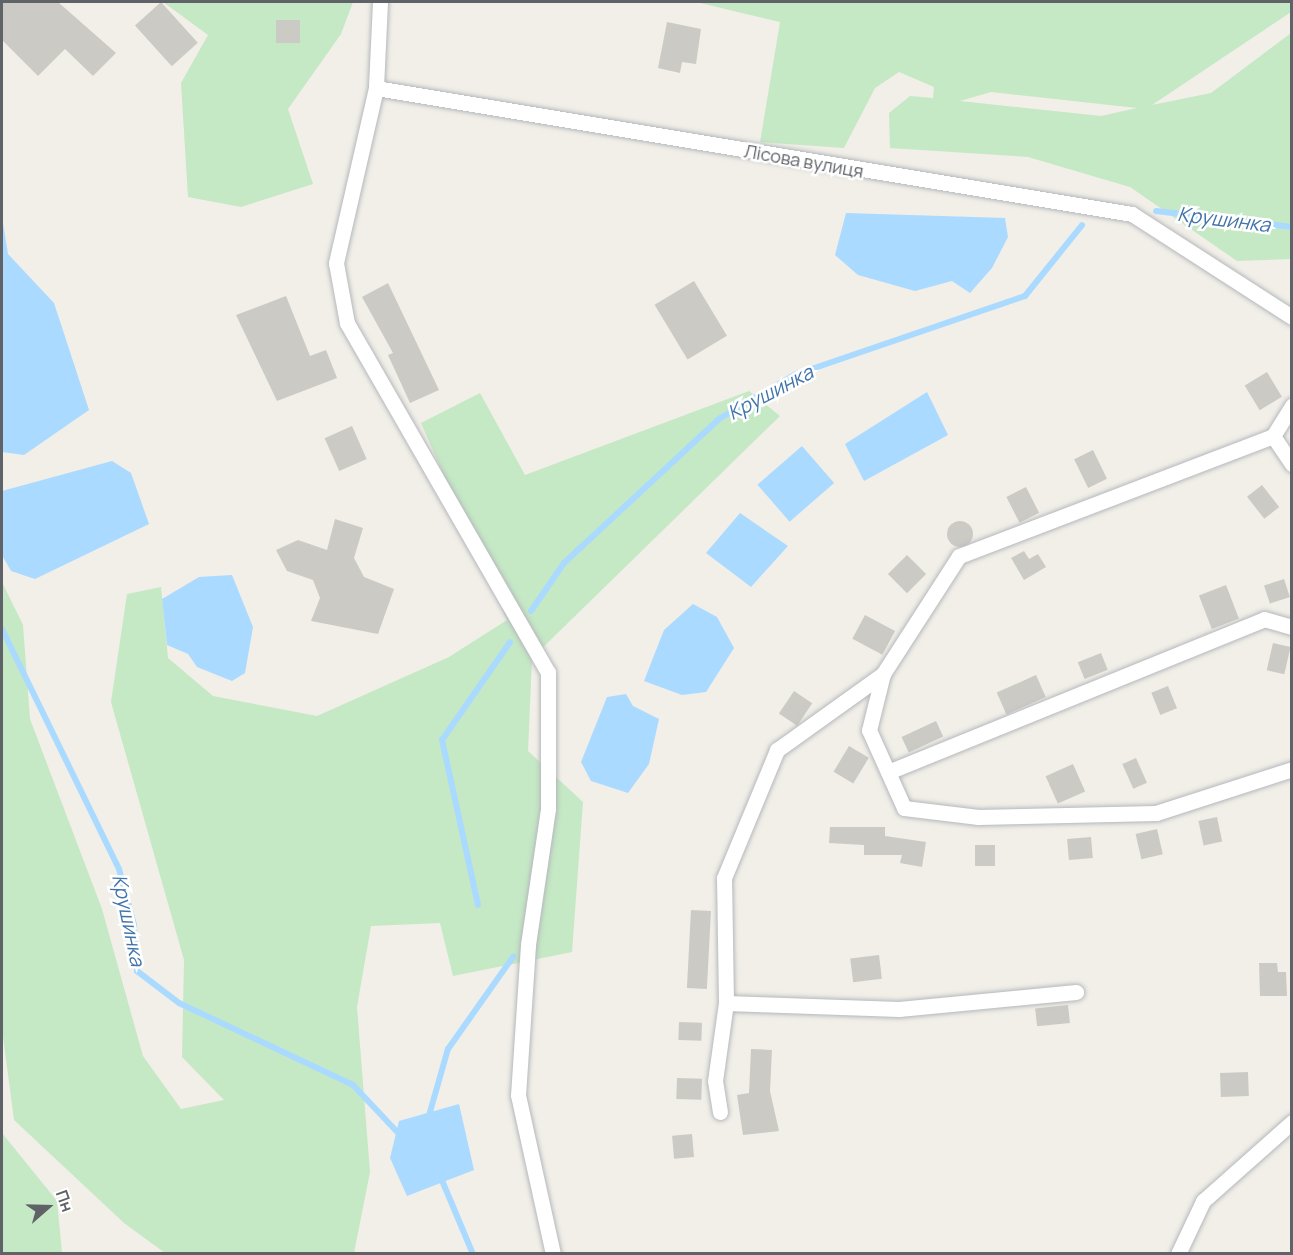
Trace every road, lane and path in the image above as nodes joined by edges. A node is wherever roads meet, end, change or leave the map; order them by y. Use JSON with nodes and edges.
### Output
{"nodes":[{"id":1,"x":380,"y":2,"type":"edge"},
{"id":2,"x":376,"y":88,"type":"junction"},
{"id":3,"x":1292,"y":317,"type":"edge"},
{"id":4,"x":1292,"y":405,"type":"edge"},
{"id":5,"x":1273,"y":436,"type":"junction"},
{"id":6,"x":1292,"y":464,"type":"edge"},
{"id":7,"x":1292,"y":627,"type":"edge"},
{"id":8,"x":883,"y":674,"type":"junction"},
{"id":9,"x":1292,"y":769,"type":"edge"},
{"id":10,"x":888,"y":772,"type":"junction"},
{"id":11,"x":1076,"y":992,"type":"dead end"},
{"id":12,"x":726,"y":1003,"type":"junction"},
{"id":13,"x":720,"y":1112,"type":"dead end"},
{"id":14,"x":1292,"y":1122,"type":"edge"},
{"id":15,"x":553,"y":1254,"type":"edge"},
{"id":16,"x":1178,"y":1254,"type":"edge"}],
"edges":[{"from":1,"to":2,"type":"street"},
{"from":2,"to":3,"type":"street","name":"Лісова вулиця"},
{"from":2,"to":15,"type":"street"},
{"from":4,"to":5,"type":"street"},
{"from":5,"to":6,"type":"street"},
{"from":5,"to":8,"type":"street"},
{"from":7,"to":10,"type":"street"},
{"from":8,"to":10,"type":"street"},
{"from":8,"to":12,"type":"street"},
{"from":9,"to":10,"type":"street"},
{"from":11,"to":12,"type":"street"},
{"from":12,"to":13,"type":"street"},
{"from":14,"to":16,"type":"street"}]}
